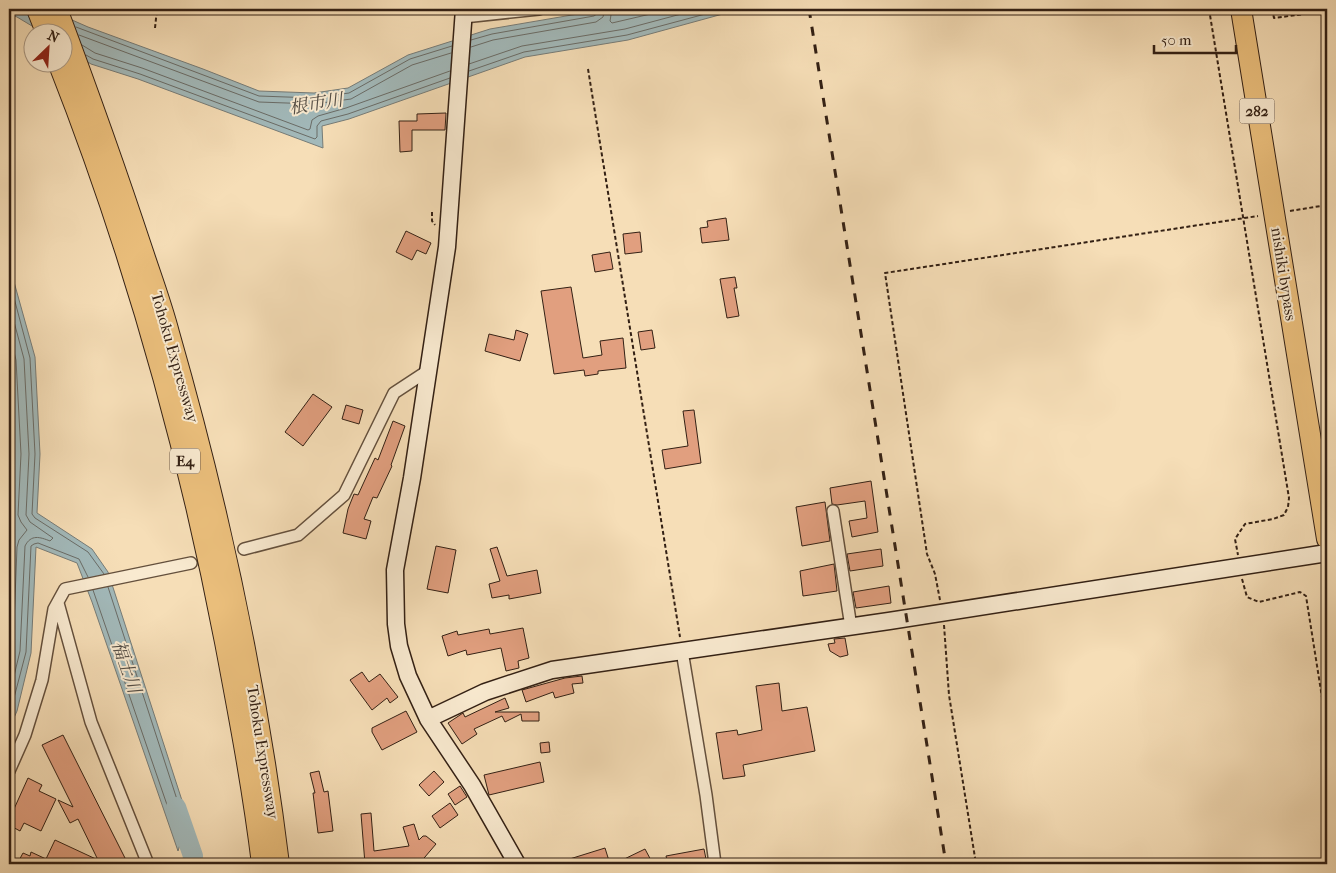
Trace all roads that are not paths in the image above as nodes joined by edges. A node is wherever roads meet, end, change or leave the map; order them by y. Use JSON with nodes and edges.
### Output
{"nodes":[{"id":1,"x":37,"y":9,"type":"edge"},
{"id":2,"x":57,"y":9,"type":"edge"},
{"id":3,"x":539,"y":9,"type":"edge"},
{"id":4,"x":1241,"y":9,"type":"edge"},
{"id":5,"x":464,"y":18,"type":"edge"},
{"id":6,"x":42,"y":22,"type":"edge"},
{"id":7,"x":62,"y":72,"type":"edge"},
{"id":8,"x":429,"y":370,"type":"junction"},
{"id":9,"x":833,"y":512,"type":"dead end"},
{"id":10,"x":1327,"y":539,"type":"edge"},
{"id":11,"x":244,"y":549,"type":"dead end"},
{"id":12,"x":1327,"y":553,"type":"edge"},
{"id":13,"x":191,"y":563,"type":"dead end"},
{"id":14,"x":58,"y":603,"type":"junction"},
{"id":15,"x":851,"y":627,"type":"junction"},
{"id":16,"x":682,"y":651,"type":"junction"},
{"id":17,"x":428,"y":719,"type":"junction"},
{"id":18,"x":9,"y":771,"type":"edge"},
{"id":19,"x":148,"y":864,"type":"edge"},
{"id":20,"x":262,"y":864,"type":"edge"},
{"id":21,"x":280,"y":864,"type":"edge"},
{"id":22,"x":517,"y":864,"type":"edge"},
{"id":23,"x":715,"y":864,"type":"edge"}],
"edges":[{"from":1,"to":6,"type":"highway"},
{"from":2,"to":21,"type":"highway","name":"Tohoku Expressway","number":"E4"},
{"from":3,"to":5,"type":"street"},
{"from":4,"to":10,"type":"highway","name":"nishiki bypass","number":"282"},
{"from":5,"to":8,"type":"street"},
{"from":7,"to":20,"type":"highway","name":"Tohoku Expressway","number":"E4"},
{"from":8,"to":11,"type":"street"},
{"from":8,"to":17,"type":"street"},
{"from":9,"to":15,"type":"street"},
{"from":12,"to":15,"type":"street"},
{"from":13,"to":14,"type":"street"},
{"from":14,"to":18,"type":"street"},
{"from":14,"to":19,"type":"street"},
{"from":15,"to":16,"type":"street"},
{"from":16,"to":17,"type":"street"},
{"from":16,"to":23,"type":"street"},
{"from":17,"to":22,"type":"street"}]}
